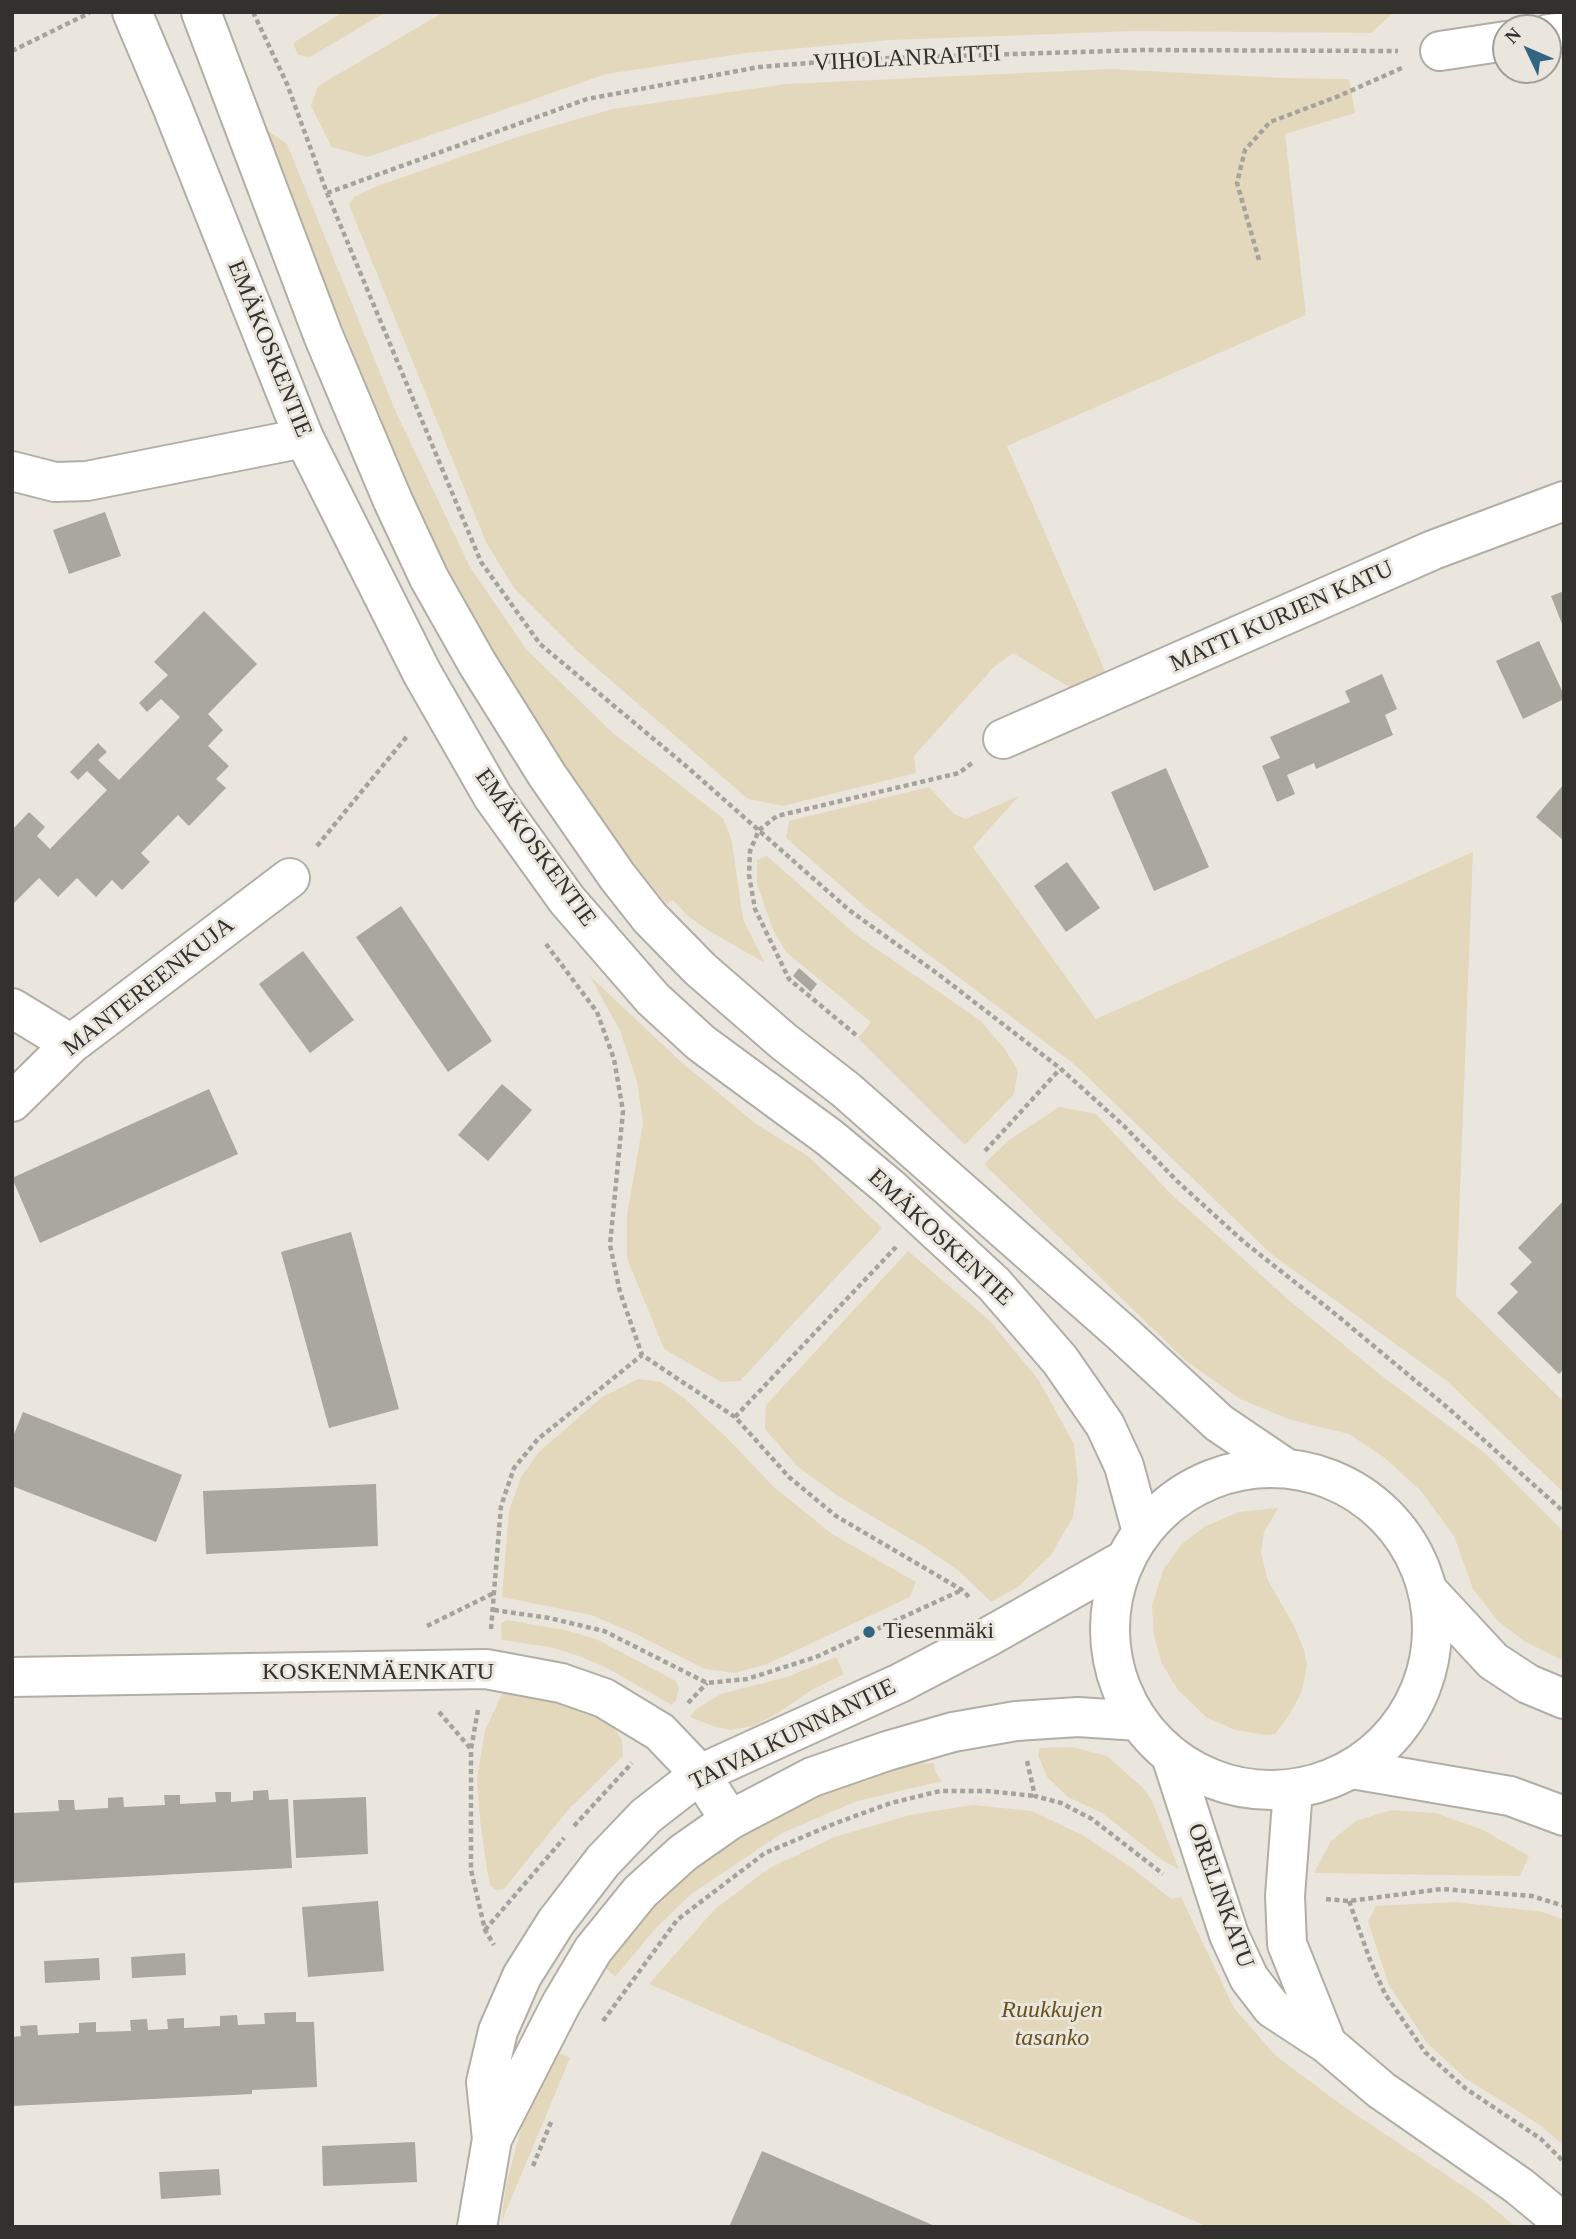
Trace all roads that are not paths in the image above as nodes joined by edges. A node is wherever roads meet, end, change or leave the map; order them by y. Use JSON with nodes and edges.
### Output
{"nodes":[{"id":1,"x":132,"y":12,"type":"edge"},
{"id":2,"x":201,"y":12,"type":"edge"},
{"id":3,"x":1492,"y":43,"type":"edge"},
{"id":4,"x":1440,"y":51,"type":"road end"},
{"id":5,"x":304,"y":438,"type":"junction"},
{"id":6,"x":12,"y":471,"type":"edge"},
{"id":7,"x":1564,"y":501,"type":"edge"},
{"id":8,"x":1003,"y":739,"type":"road end"},
{"id":9,"x":290,"y":878,"type":"road end"},
{"id":10,"x":12,"y":1008,"type":"edge"},
{"id":11,"x":71,"y":1045,"type":"junction"},
{"id":12,"x":12,"y":1102,"type":"edge"},
{"id":13,"x":1284,"y":1467,"type":"junction"},
{"id":14,"x":1133,"y":1546,"type":"junction"},
{"id":15,"x":1429,"y":1592,"type":"junction"},
{"id":16,"x":12,"y":1677,"type":"edge"},
{"id":17,"x":1564,"y":1699,"type":"edge"},
{"id":18,"x":1139,"y":1721,"type":"junction"},
{"id":19,"x":1171,"y":1756,"type":"junction"},
{"id":20,"x":1352,"y":1769,"type":"junction"},
{"id":21,"x":700,"y":1774,"type":"junction"},
{"id":22,"x":1293,"y":1789,"type":"junction"},
{"id":23,"x":1564,"y":1816,"type":"edge"},
{"id":24,"x":730,"y":1820,"type":"junction"},
{"id":25,"x":1327,"y":2044,"type":"junction"},
{"id":26,"x":492,"y":2139,"type":"junction"},
{"id":27,"x":477,"y":2227,"type":"edge"},
{"id":28,"x":1562,"y":2227,"type":"edge"}],
"edges":[{"from":1,"to":5,"type":"main road","name":"EMÄKOSKENTIE"},
{"from":2,"to":13,"type":"main road","name":"EMÄKOSKENTIE"},
{"from":3,"to":4,"type":"main road"},
{"from":5,"to":6,"type":"main road"},
{"from":5,"to":14,"type":"main road","name":"EMÄKOSKENTIE"},
{"from":7,"to":8,"type":"main road","name":"MATTI KURJEN KATU"},
{"from":9,"to":11,"type":"main road","name":"MANTEREENKUJA"},
{"from":10,"to":11,"type":"main road"},
{"from":11,"to":12,"type":"main road","name":"MANTEREENKUJA"},
{"from":13,"to":14,"type":"main road"},
{"from":13,"to":15,"type":"main road"},
{"from":14,"to":18,"type":"main road"},
{"from":14,"to":21,"type":"main road","name":"TAIVALKUNNANTIE"},
{"from":15,"to":17,"type":"main road"},
{"from":15,"to":20,"type":"main road"},
{"from":16,"to":21,"type":"main road","name":"KOSKENMÄENKATU"},
{"from":18,"to":19,"type":"main road"},
{"from":18,"to":24,"type":"main road","name":"TAIVALKUNNANTIE"},
{"from":19,"to":22,"type":"main road"},
{"from":19,"to":25,"type":"main road","name":"ORELINKATU"},
{"from":20,"to":22,"type":"main road"},
{"from":20,"to":23,"type":"main road"},
{"from":21,"to":24,"type":"main road","name":"KOSKENMÄENKATU"},
{"from":21,"to":26,"type":"main road","name":"TAIVALKUNNANTIE"},
{"from":22,"to":25,"type":"main road","name":"ORELINKATU"},
{"from":24,"to":26,"type":"main road","name":"TAIVALKUNNANTIE"},
{"from":25,"to":28,"type":"main road","name":"ORELINKATU"},
{"from":26,"to":27,"type":"main road","name":"TAIVALKUNNANTIE"}]}
